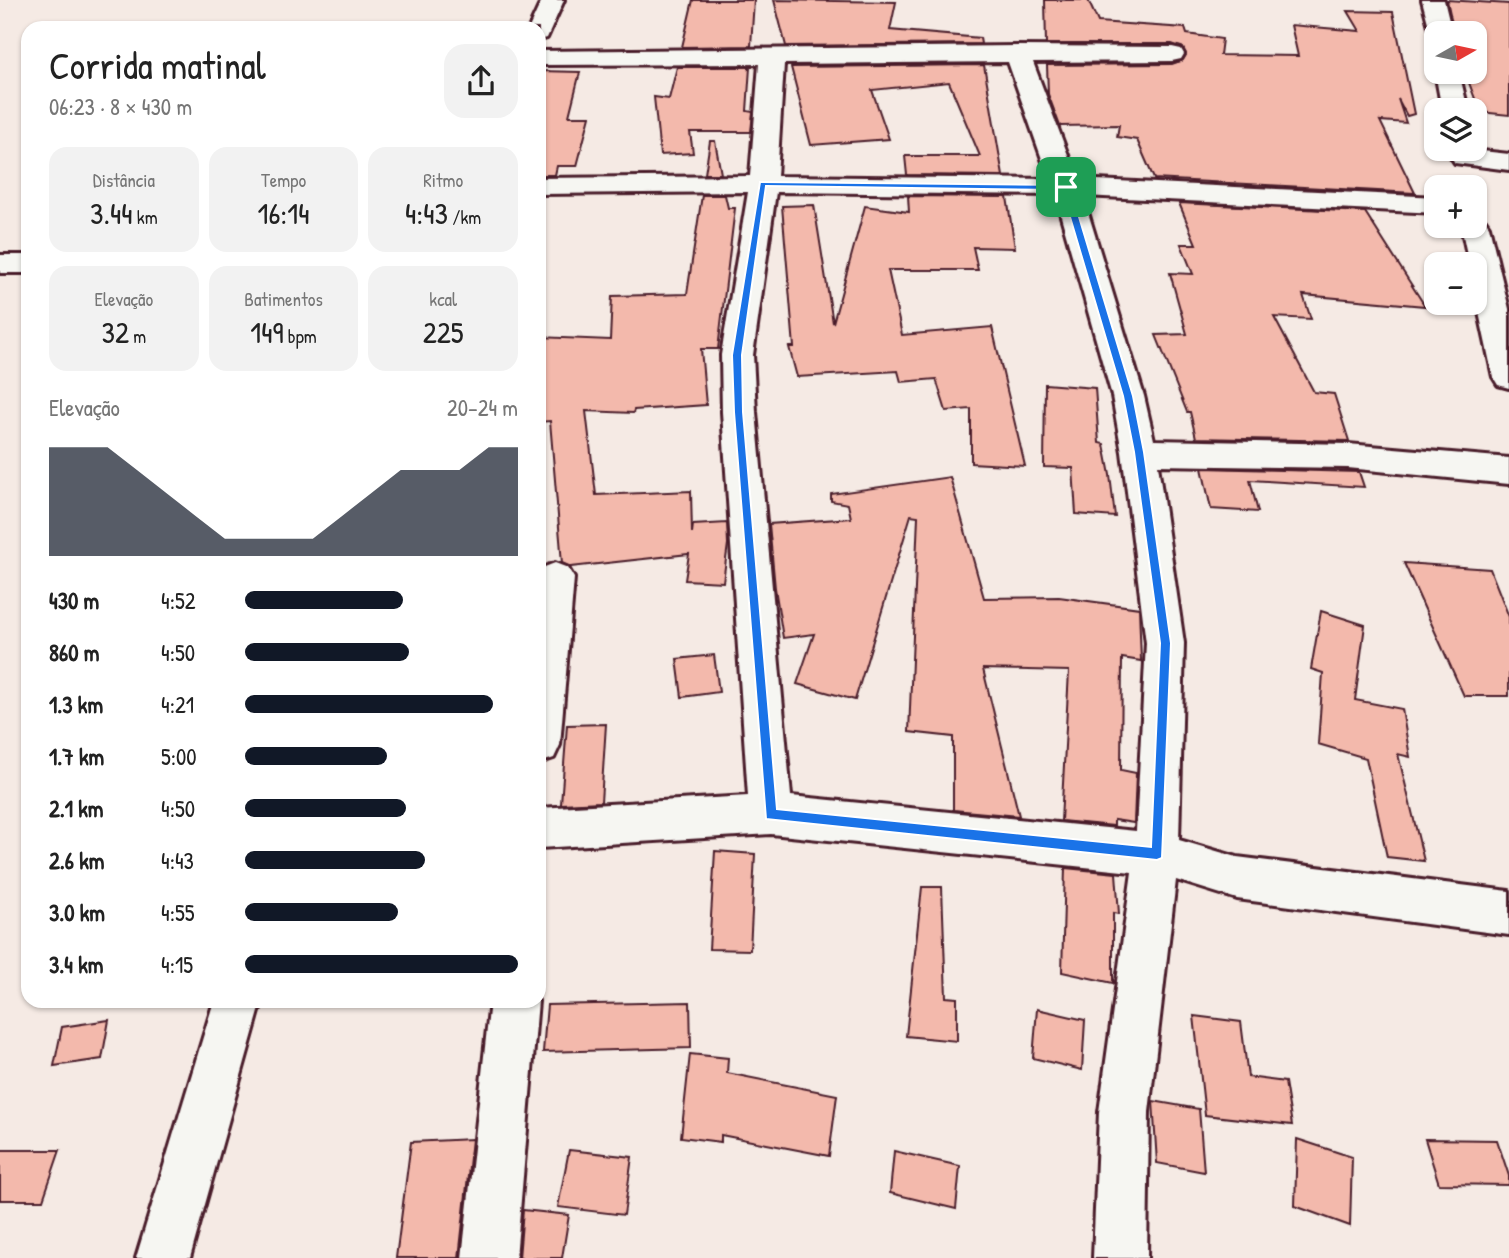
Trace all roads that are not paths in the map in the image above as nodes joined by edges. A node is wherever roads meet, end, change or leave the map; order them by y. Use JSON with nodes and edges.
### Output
{"nodes":[{"id":1,"x":553,"y":0,"type":"edge"},
{"id":2,"x":1433,"y":0,"type":"edge"},
{"id":3,"x":544,"y":21,"type":"edge"},
{"id":4,"x":1437,"y":21,"type":"edge"},
{"id":5,"x":1017,"y":53,"type":"junction"},
{"id":6,"x":1172,"y":54,"type":"dead end"},
{"id":7,"x":772,"y":57,"type":"junction"},
{"id":8,"x":546,"y":58,"type":"edge"},
{"id":9,"x":1487,"y":158,"type":"edge"},
{"id":10,"x":1509,"y":162,"type":"edge"},
{"id":11,"x":763,"y":184,"type":"junction"},
{"id":12,"x":546,"y":186,"type":"edge"},
{"id":13,"x":1066,"y":187,"type":"junction"},
{"id":14,"x":1424,"y":204,"type":"edge"},
{"id":15,"x":1478,"y":238,"type":"edge"},
{"id":16,"x":0,"y":264,"type":"edge"},
{"id":17,"x":21,"y":264,"type":"edge"},
{"id":18,"x":1509,"y":377,"type":"edge"},
{"id":19,"x":1139,"y":452,"type":"junction"},
{"id":20,"x":1509,"y":471,"type":"edge"},
{"id":21,"x":555,"y":578,"type":"dead end"},
{"id":22,"x":546,"y":672,"type":"edge"},
{"id":23,"x":771,"y":814,"type":"junction"},
{"id":24,"x":546,"y":828,"type":"edge"},
{"id":25,"x":1157,"y":854,"type":"junction"},
{"id":26,"x":1509,"y":913,"type":"edge"},
{"id":27,"x":236,"y":1008,"type":"edge"},
{"id":28,"x":513,"y":1008,"type":"edge"},
{"id":29,"x":163,"y":1258,"type":"edge"},
{"id":30,"x":489,"y":1258,"type":"edge"},
{"id":31,"x":1121,"y":1258,"type":"edge"}],
"edges":[{"from":1,"to":3,"type":"street"},
{"from":2,"to":4,"type":"street"},
{"from":5,"to":6,"type":"street"},
{"from":5,"to":7,"type":"street"},
{"from":5,"to":13,"type":"street"},
{"from":7,"to":8,"type":"street"},
{"from":7,"to":11,"type":"street"},
{"from":9,"to":10,"type":"street"},
{"from":11,"to":12,"type":"street"},
{"from":11,"to":13,"type":"street"},
{"from":11,"to":23,"type":"street"},
{"from":13,"to":14,"type":"street"},
{"from":13,"to":19,"type":"street"},
{"from":15,"to":18,"type":"street"},
{"from":16,"to":17,"type":"street"},
{"from":19,"to":20,"type":"street"},
{"from":19,"to":25,"type":"street"},
{"from":21,"to":22,"type":"street"},
{"from":23,"to":24,"type":"street"},
{"from":23,"to":25,"type":"street"},
{"from":25,"to":26,"type":"street"},
{"from":25,"to":31,"type":"street"},
{"from":27,"to":29,"type":"street"},
{"from":28,"to":30,"type":"street"}]}
